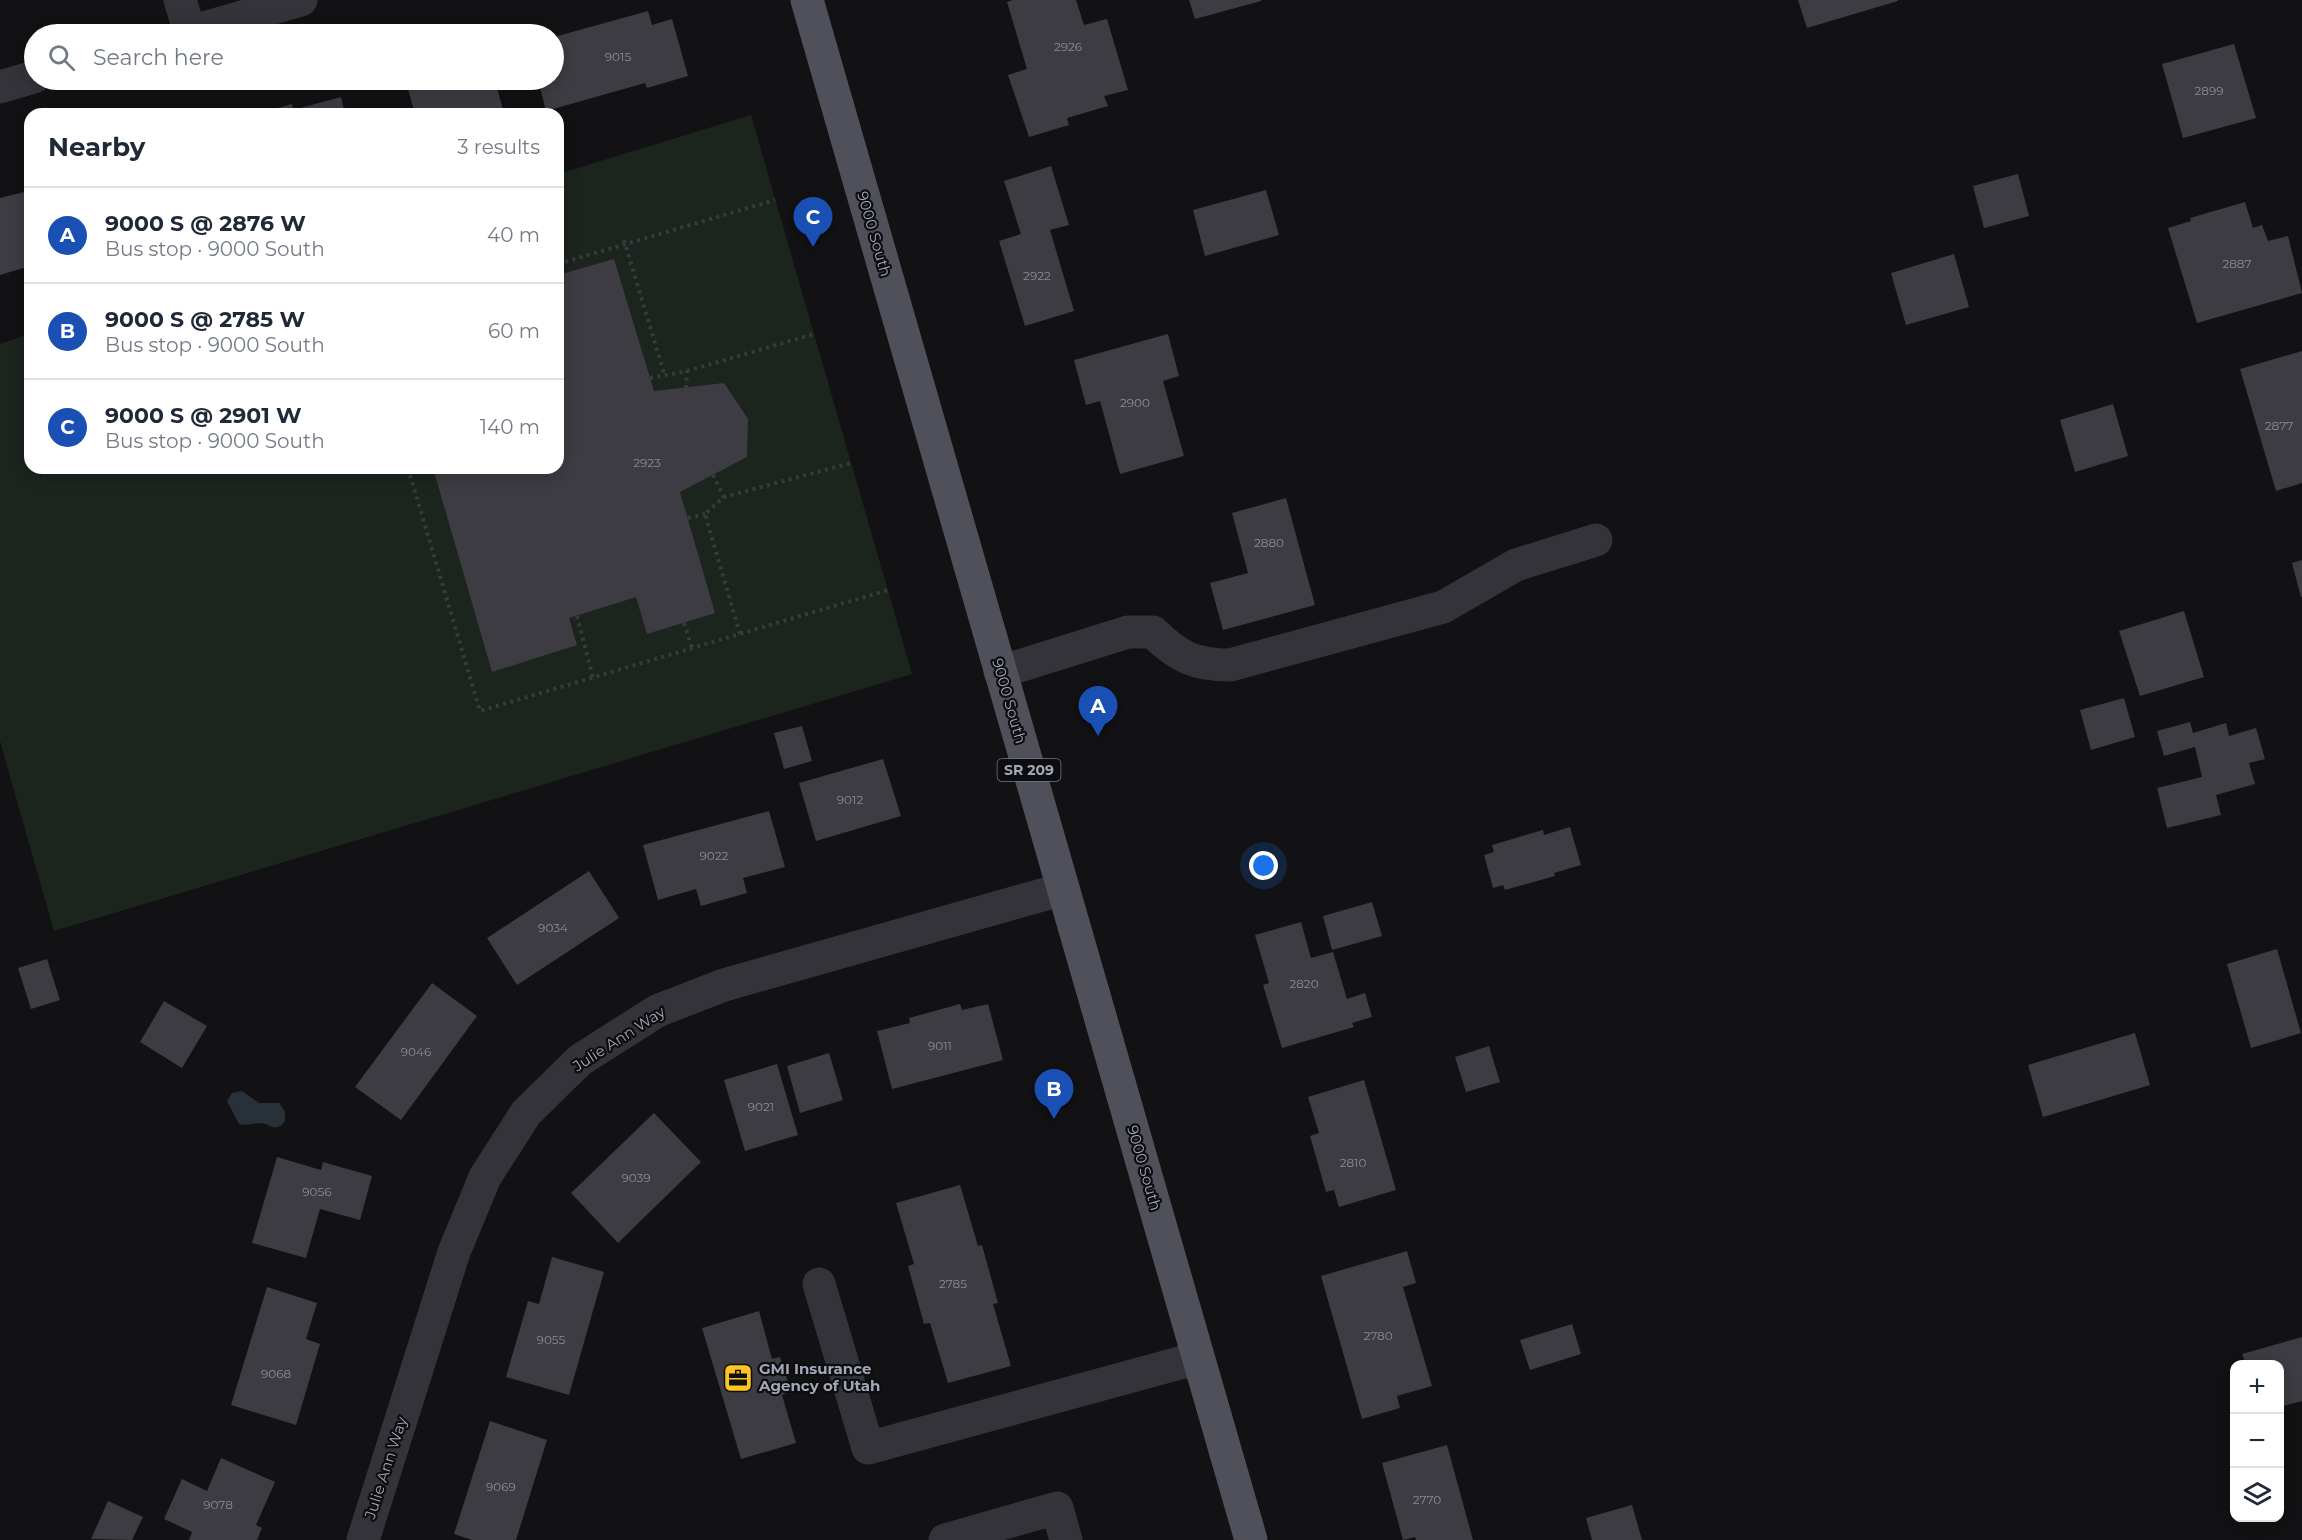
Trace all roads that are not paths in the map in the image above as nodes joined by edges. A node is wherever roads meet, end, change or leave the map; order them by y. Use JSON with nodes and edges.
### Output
{"nodes":[{"id":1,"x":180,"y":0,"type":"edge"},
{"id":2,"x":301,"y":0,"type":"edge"},
{"id":3,"x":807,"y":0,"type":"edge"},
{"id":4,"x":184,"y":24,"type":"edge"},
{"id":5,"x":220,"y":24,"type":"edge"},
{"id":6,"x":24,"y":80,"type":"edge"},
{"id":7,"x":0,"y":87,"type":"edge"},
{"id":8,"x":1596,"y":540,"type":"dead end"},
{"id":9,"x":1000,"y":672,"type":"junction"},
{"id":10,"x":1063,"y":889,"type":"junction"},
{"id":11,"x":819,"y":1284,"type":"dead end"},
{"id":12,"x":1198,"y":1358,"type":"junction"},
{"id":13,"x":363,"y":1540,"type":"edge"},
{"id":14,"x":945,"y":1540,"type":"edge"},
{"id":15,"x":1066,"y":1540,"type":"edge"},
{"id":16,"x":1251,"y":1540,"type":"edge"}],
"edges":[{"from":1,"to":4,"type":"street"},
{"from":2,"to":5,"type":"street"},
{"from":3,"to":9,"type":"main road","name":"9000 South","number":"SR 209"},
{"from":6,"to":7,"type":"street"},
{"from":8,"to":9,"type":"street"},
{"from":9,"to":10,"type":"main road","name":"9000 South","number":"SR 209"},
{"from":10,"to":12,"type":"main road","name":"9000 South","number":"SR 209"},
{"from":10,"to":13,"type":"street","name":"Julie Ann Way"},
{"from":11,"to":12,"type":"street"},
{"from":12,"to":16,"type":"main road","name":"9000 South","number":"SR 209"},
{"from":14,"to":15,"type":"street"}]}
